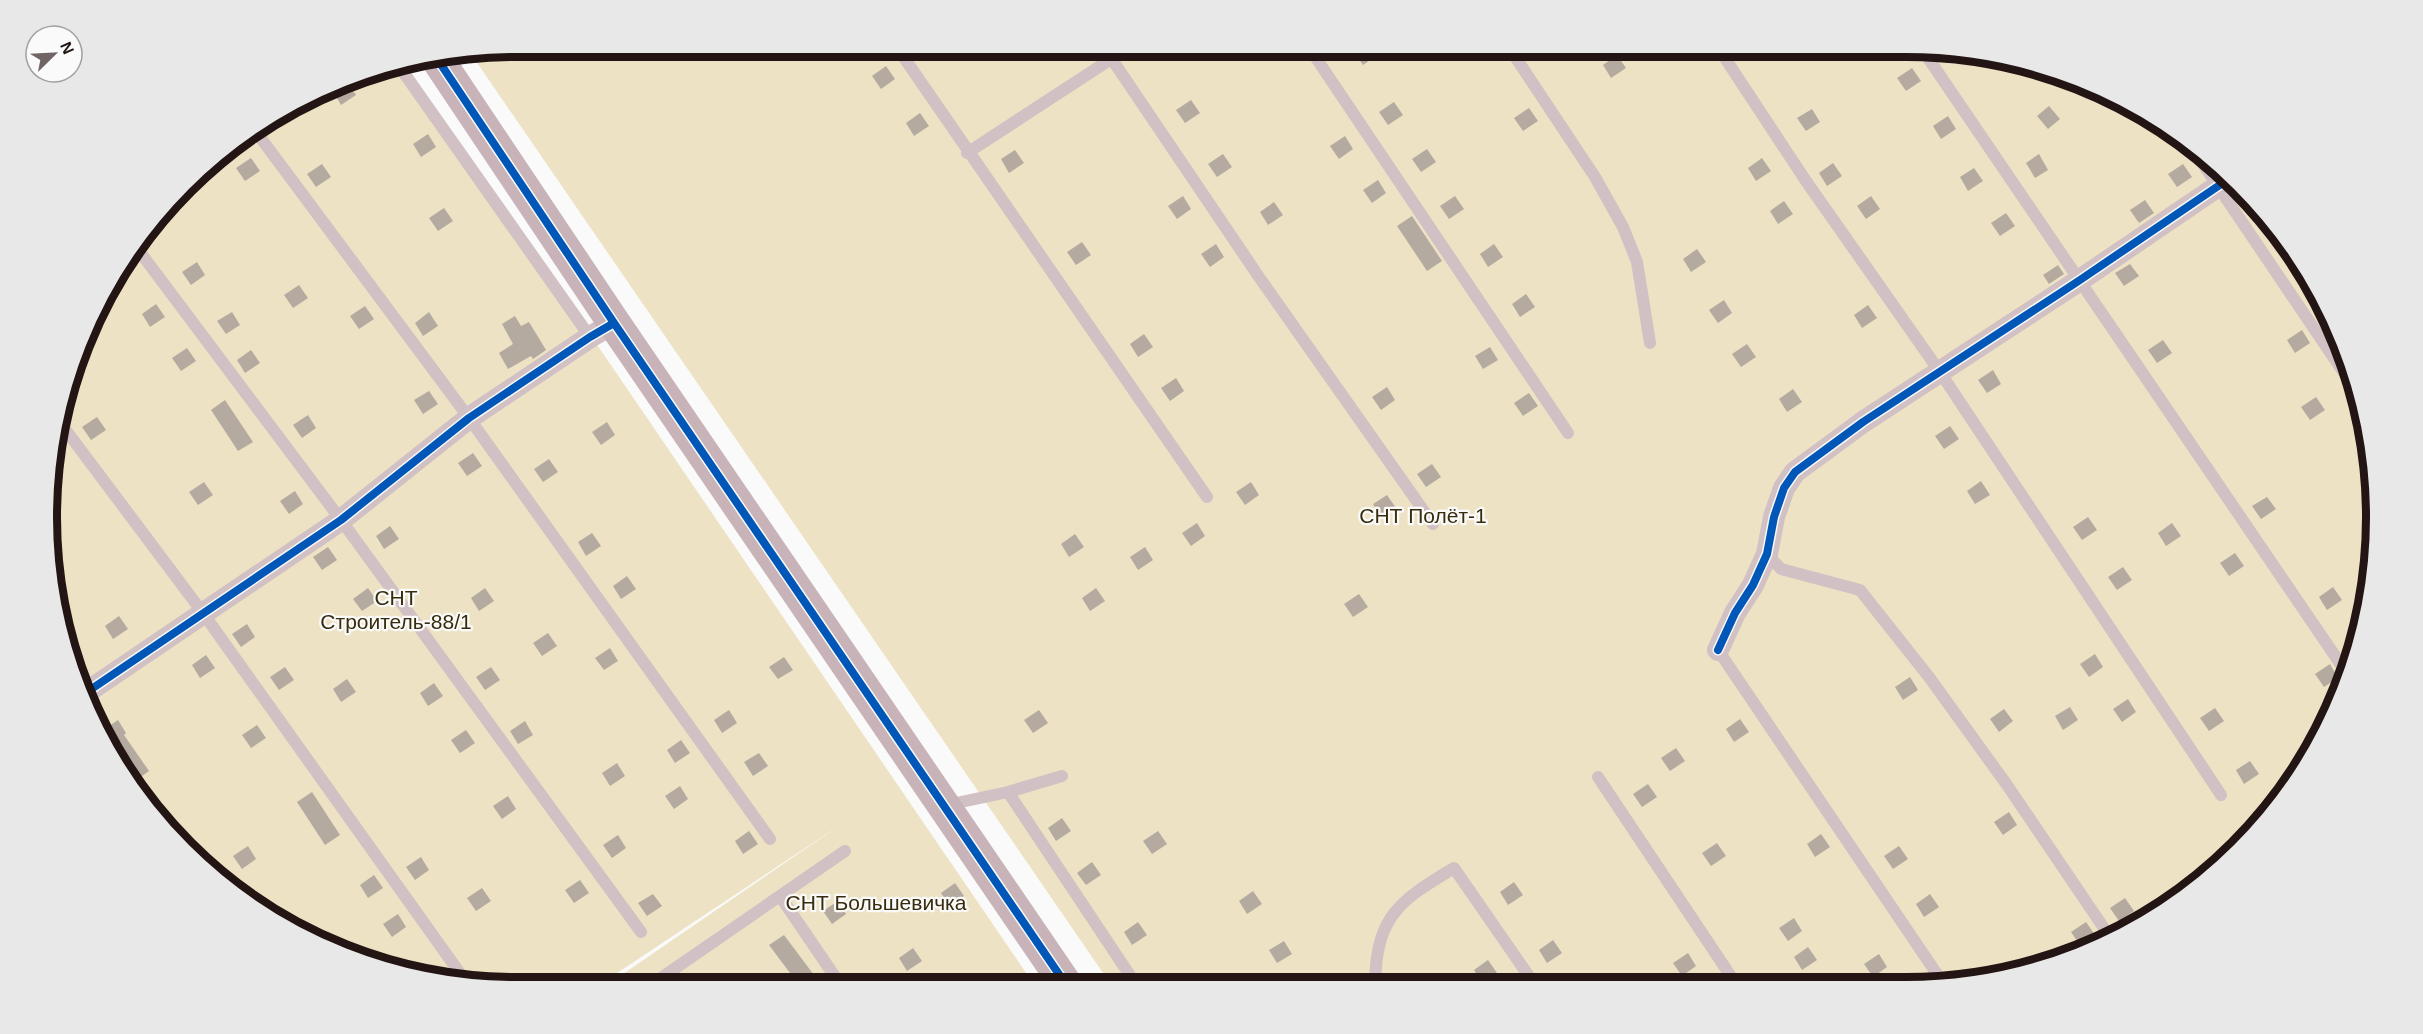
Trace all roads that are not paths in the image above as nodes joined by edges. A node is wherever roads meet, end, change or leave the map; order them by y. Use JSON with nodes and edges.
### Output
{"nodes":[{"id":1,"x":903,"y":57,"type":"edge"},
{"id":2,"x":1115,"y":57,"type":"edge"},
{"id":3,"x":1315,"y":57,"type":"edge"},
{"id":4,"x":1515,"y":57,"type":"edge"},
{"id":5,"x":1724,"y":57,"type":"edge"},
{"id":6,"x":1928,"y":58,"type":"edge"},
{"id":7,"x":1112,"y":59,"type":"junction"},
{"id":8,"x":440,"y":64,"type":"edge"},
{"id":9,"x":403,"y":72,"type":"edge"},
{"id":10,"x":259,"y":136,"type":"edge"},
{"id":11,"x":967,"y":153,"type":"junction"},
{"id":12,"x":2222,"y":183,"type":"edge"},
{"id":13,"x":2229,"y":190,"type":"edge"},
{"id":14,"x":141,"y":253,"type":"edge"},
{"id":15,"x":2080,"y":280,"type":"junction"},
{"id":16,"x":602,"y":330,"type":"junction"},
{"id":17,"x":1650,"y":343,"type":"dead end"},
{"id":18,"x":2341,"y":366,"type":"edge"},
{"id":19,"x":1940,"y":372,"type":"junction"},
{"id":20,"x":469,"y":418,"type":"junction"},
{"id":21,"x":66,"y":430,"type":"edge"},
{"id":22,"x":1568,"y":433,"type":"dead end"},
{"id":23,"x":1207,"y":497,"type":"dead end"},
{"id":24,"x":341,"y":519,"type":"junction"},
{"id":25,"x":1432,"y":524,"type":"dead end"},
{"id":26,"x":1767,"y":554,"type":"junction"},
{"id":27,"x":203,"y":612,"type":"junction"},
{"id":28,"x":1718,"y":650,"type":"joint"},
{"id":29,"x":2342,"y":666,"type":"edge"},
{"id":30,"x":91,"y":690,"type":"edge"},
{"id":31,"x":1062,"y":776,"type":"dead end"},
{"id":32,"x":1598,"y":777,"type":"dead end"},
{"id":33,"x":1008,"y":792,"type":"junction"},
{"id":34,"x":2221,"y":795,"type":"dead end"},
{"id":35,"x":943,"y":806,"type":"junction"},
{"id":36,"x":770,"y":839,"type":"dead end"},
{"id":37,"x":845,"y":851,"type":"dead end"},
{"id":38,"x":780,"y":896,"type":"junction"},
{"id":39,"x":2106,"y":931,"type":"edge"},
{"id":40,"x":641,"y":932,"type":"dead end"},
{"id":41,"x":460,"y":973,"type":"edge"},
{"id":42,"x":1938,"y":976,"type":"edge"},
{"id":43,"x":663,"y":977,"type":"edge"},
{"id":44,"x":835,"y":977,"type":"edge"},
{"id":45,"x":1061,"y":977,"type":"edge"},
{"id":46,"x":1131,"y":977,"type":"edge"},
{"id":47,"x":1376,"y":977,"type":"edge"},
{"id":48,"x":1529,"y":977,"type":"edge"},
{"id":49,"x":1731,"y":977,"type":"edge"}],
"edges":[{"from":1,"to":11,"type":"lane"},
{"from":2,"to":7,"type":"lane"},
{"from":3,"to":22,"type":"lane"},
{"from":4,"to":17,"type":"lane"},
{"from":5,"to":19,"type":"lane"},
{"from":6,"to":15,"type":"lane"},
{"from":7,"to":11,"type":"lane"},
{"from":7,"to":25,"type":"lane"},
{"from":8,"to":16,"type":"street"},
{"from":9,"to":16,"type":"lane"},
{"from":10,"to":20,"type":"lane"},
{"from":11,"to":23,"type":"lane"},
{"from":12,"to":15,"type":"street"},
{"from":13,"to":18,"type":"lane"},
{"from":14,"to":24,"type":"lane"},
{"from":15,"to":19,"type":"street"},
{"from":15,"to":29,"type":"lane"},
{"from":16,"to":20,"type":"street"},
{"from":16,"to":35,"type":"street"},
{"from":19,"to":26,"type":"street"},
{"from":19,"to":34,"type":"lane"},
{"from":20,"to":24,"type":"street"},
{"from":20,"to":36,"type":"lane"},
{"from":21,"to":27,"type":"lane"},
{"from":24,"to":27,"type":"street"},
{"from":24,"to":40,"type":"lane"},
{"from":26,"to":28,"type":"street"},
{"from":26,"to":39,"type":"lane"},
{"from":27,"to":30,"type":"street"},
{"from":27,"to":41,"type":"lane"},
{"from":28,"to":42,"type":"lane"},
{"from":31,"to":33,"type":"lane"},
{"from":32,"to":49,"type":"lane"},
{"from":33,"to":35,"type":"lane"},
{"from":33,"to":46,"type":"lane"},
{"from":35,"to":45,"type":"street"},
{"from":37,"to":38,"type":"lane"},
{"from":38,"to":43,"type":"lane"},
{"from":38,"to":44,"type":"lane"},
{"from":47,"to":48,"type":"lane"}]}
